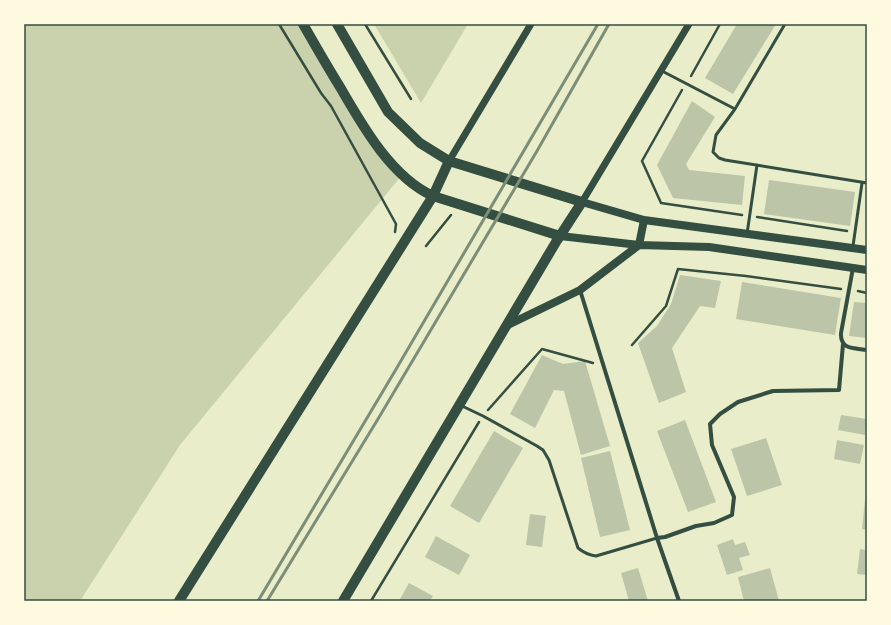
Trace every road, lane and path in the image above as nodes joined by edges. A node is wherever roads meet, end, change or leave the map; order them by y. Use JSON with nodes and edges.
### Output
{"nodes":[{"id":1,"x":279,"y":24,"type":"edge"},
{"id":2,"x":303,"y":24,"type":"edge"},
{"id":3,"x":337,"y":24,"type":"edge"},
{"id":4,"x":365,"y":24,"type":"edge"},
{"id":5,"x":531,"y":24,"type":"edge"},
{"id":6,"x":689,"y":24,"type":"edge"},
{"id":7,"x":785,"y":24,"type":"edge"},
{"id":8,"x":661,"y":70,"type":"junction"},
{"id":9,"x":411,"y":99,"type":"dead end"},
{"id":10,"x":735,"y":109,"type":"junction"},
{"id":11,"x":449,"y":161,"type":"junction"},
{"id":12,"x":757,"y":165,"type":"junction"},
{"id":13,"x":862,"y":183,"type":"junction"},
{"id":14,"x":867,"y":183,"type":"edge"},
{"id":15,"x":433,"y":196,"type":"junction"},
{"id":16,"x":582,"y":202,"type":"junction"},
{"id":17,"x":457,"y":212,"type":"dead end"},
{"id":18,"x":644,"y":220,"type":"junction"},
{"id":19,"x":396,"y":224,"type":"dead end"},
{"id":20,"x":746,"y":234,"type":"junction"},
{"id":21,"x":560,"y":236,"type":"junction"},
{"id":22,"x":639,"y":245,"type":"junction"},
{"id":23,"x":426,"y":246,"type":"dead end"},
{"id":24,"x":853,"y":248,"type":"junction"},
{"id":25,"x":867,"y":250,"type":"edge"},
{"id":26,"x":853,"y":268,"type":"junction"},
{"id":27,"x":867,"y":270,"type":"edge"},
{"id":28,"x":580,"y":290,"type":"junction"},
{"id":29,"x":848,"y":290,"type":"junction"},
{"id":30,"x":867,"y":293,"type":"edge"},
{"id":31,"x":508,"y":325,"type":"junction"},
{"id":32,"x":843,"y":344,"type":"junction"},
{"id":33,"x":632,"y":345,"type":"dead end"},
{"id":34,"x":867,"y":350,"type":"edge"},
{"id":35,"x":595,"y":370,"type":"dead end"},
{"id":36,"x":460,"y":405,"type":"junction"},
{"id":37,"x":483,"y":416,"type":"junction"},
{"id":38,"x":656,"y":538,"type":"junction"},
{"id":39,"x":179,"y":601,"type":"edge"},
{"id":40,"x":343,"y":601,"type":"edge"},
{"id":41,"x":371,"y":601,"type":"edge"},
{"id":42,"x":679,"y":601,"type":"edge"}],
"edges":[{"from":1,"to":19,"type":"path"},
{"from":2,"to":15,"type":"main road"},
{"from":3,"to":11,"type":"main road"},
{"from":4,"to":9,"type":"path"},
{"from":5,"to":11,"type":"street"},
{"from":6,"to":8,"type":"street"},
{"from":7,"to":10,"type":"lane"},
{"from":8,"to":10,"type":"lane"},
{"from":8,"to":16,"type":"street"},
{"from":10,"to":12,"type":"lane"},
{"from":11,"to":15,"type":"main road"},
{"from":11,"to":16,"type":"main road"},
{"from":12,"to":13,"type":"lane"},
{"from":12,"to":20,"type":"lane"},
{"from":13,"to":14,"type":"lane"},
{"from":13,"to":24,"type":"lane"},
{"from":15,"to":21,"type":"main road"},
{"from":15,"to":39,"type":"main road"},
{"from":16,"to":18,"type":"main road"},
{"from":16,"to":21,"type":"main road"},
{"from":17,"to":23,"type":"path"},
{"from":18,"to":20,"type":"main road"},
{"from":18,"to":22,"type":"main road"},
{"from":20,"to":24,"type":"main road"},
{"from":21,"to":22,"type":"main road"},
{"from":21,"to":31,"type":"main road"},
{"from":22,"to":26,"type":"main road"},
{"from":22,"to":28,"type":"main road"},
{"from":24,"to":25,"type":"main road"},
{"from":26,"to":27,"type":"main road"},
{"from":26,"to":29,"type":"street"},
{"from":28,"to":31,"type":"main road"},
{"from":28,"to":38,"type":"street"},
{"from":29,"to":30,"type":"path"},
{"from":29,"to":32,"type":"street"},
{"from":29,"to":33,"type":"path"},
{"from":31,"to":36,"type":"main road"},
{"from":32,"to":34,"type":"street"},
{"from":32,"to":38,"type":"street"},
{"from":35,"to":37,"type":"path"},
{"from":36,"to":37,"type":"lane"},
{"from":36,"to":40,"type":"main road"},
{"from":37,"to":38,"type":"lane"},
{"from":37,"to":41,"type":"path"},
{"from":38,"to":42,"type":"street"}]}
